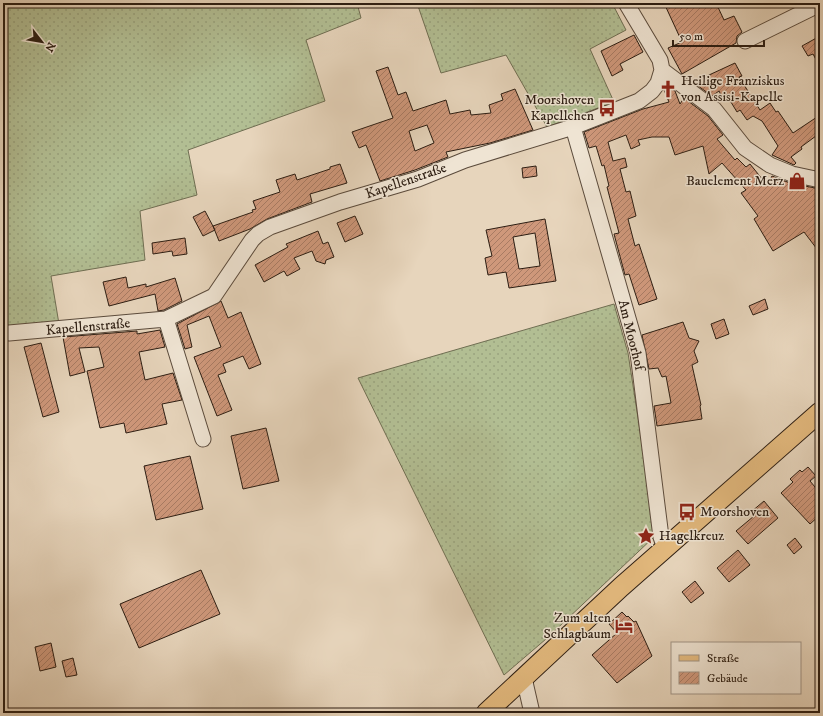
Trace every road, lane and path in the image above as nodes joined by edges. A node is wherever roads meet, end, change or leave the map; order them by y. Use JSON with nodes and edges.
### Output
{"nodes":[{"id":1,"x":626,"y":3,"type":"edge"},
{"id":2,"x":820,"y":4,"type":"edge"},
{"id":3,"x":745,"y":40,"type":"dead end"},
{"id":4,"x":662,"y":70,"type":"junction"},
{"id":5,"x":573,"y":127,"type":"junction"},
{"id":6,"x":820,"y":180,"type":"edge"},
{"id":7,"x":166,"y":319,"type":"junction"},
{"id":8,"x":9,"y":333,"type":"dead end"},
{"id":9,"x":820,"y":412,"type":"edge"},
{"id":10,"x":203,"y":439,"type":"dead end"},
{"id":11,"x":665,"y":548,"type":"junction"},
{"id":12,"x":517,"y":684,"type":"junction"},
{"id":13,"x":486,"y":713,"type":"edge"},
{"id":14,"x":532,"y":713,"type":"edge"}],
"edges":[{"from":1,"to":4,"type":"street"},
{"from":2,"to":3,"type":"street"},
{"from":4,"to":5,"type":"street","name":"Kapellenstraße"},
{"from":4,"to":6,"type":"street"},
{"from":5,"to":7,"type":"street","name":"Kapellenstraße"},
{"from":5,"to":11,"type":"street","name":"Am Moorhof"},
{"from":7,"to":8,"type":"street","name":"Kapellenstraße"},
{"from":7,"to":10,"type":"street"},
{"from":9,"to":11,"type":"main road"},
{"from":11,"to":12,"type":"main road"},
{"from":12,"to":13,"type":"main road"},
{"from":12,"to":14,"type":"street"}]}
